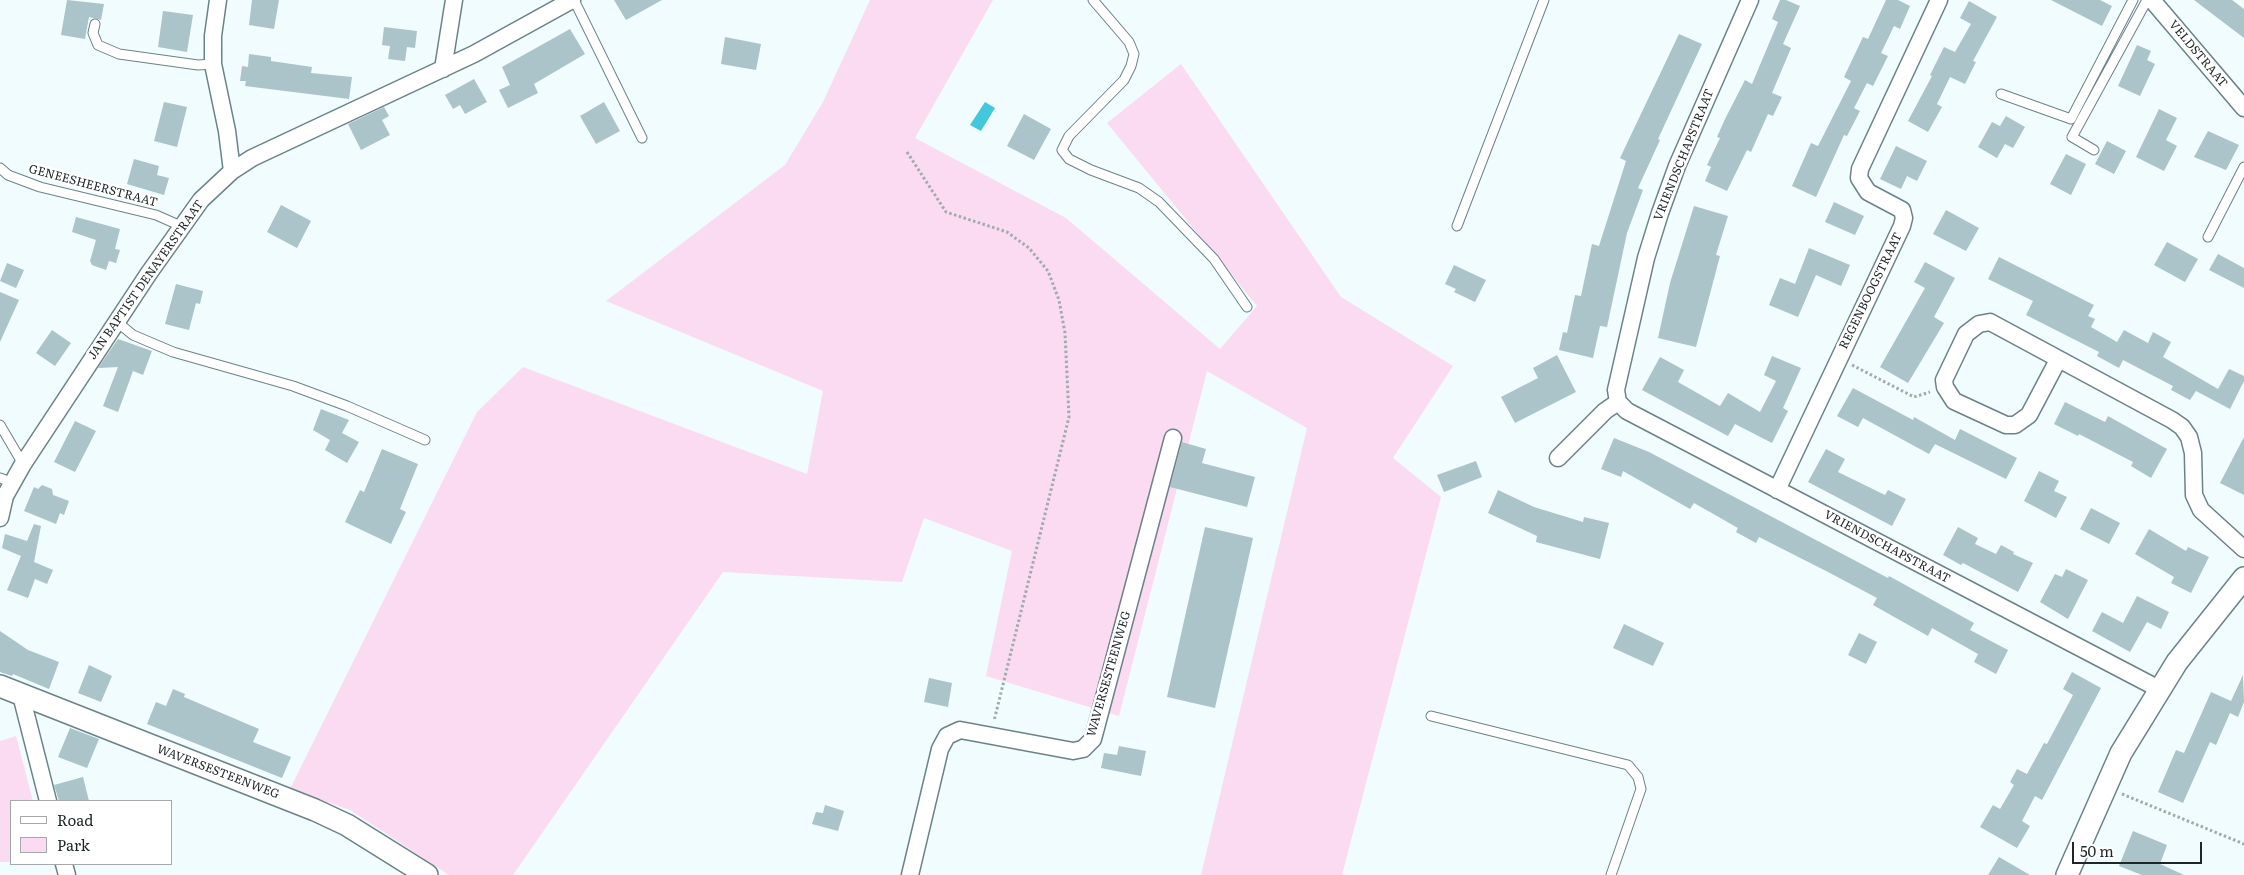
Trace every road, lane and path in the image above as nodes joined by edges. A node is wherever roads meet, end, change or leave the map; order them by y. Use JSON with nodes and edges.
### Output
{"nodes":[{"id":1,"x":218,"y":0,"type":"edge"},
{"id":2,"x":454,"y":0,"type":"edge"},
{"id":3,"x":573,"y":0,"type":"edge"},
{"id":4,"x":1093,"y":0,"type":"edge"},
{"id":5,"x":1544,"y":0,"type":"edge"},
{"id":6,"x":1750,"y":0,"type":"edge"},
{"id":7,"x":1939,"y":0,"type":"edge"},
{"id":8,"x":2133,"y":0,"type":"edge"},
{"id":9,"x":2147,"y":0,"type":"edge"},
{"id":10,"x":2152,"y":0,"type":"edge"},
{"id":11,"x":95,"y":24,"type":"dead end"},
{"id":12,"x":213,"y":64,"type":"junction"},
{"id":13,"x":443,"y":69,"type":"junction"},
{"id":14,"x":2001,"y":94,"type":"dead end"},
{"id":15,"x":2244,"y":108,"type":"edge"},
{"id":16,"x":642,"y":138,"type":"dead end"},
{"id":17,"x":2094,"y":150,"type":"dead end"},
{"id":18,"x":907,"y":152,"type":"dead end"},
{"id":19,"x":2244,"y":167,"type":"edge"},
{"id":20,"x":0,"y":168,"type":"edge"},
{"id":21,"x":232,"y":171,"type":"junction"},
{"id":22,"x":181,"y":226,"type":"junction"},
{"id":23,"x":1457,"y":226,"type":"dead end"},
{"id":24,"x":2208,"y":236,"type":"dead end"},
{"id":25,"x":1247,"y":306,"type":"dead end"},
{"id":26,"x":117,"y":322,"type":"junction"},
{"id":27,"x":1838,"y":358,"type":"junction"},
{"id":28,"x":2058,"y":360,"type":"junction"},
{"id":29,"x":1944,"y":387,"type":"junction"},
{"id":30,"x":1618,"y":402,"type":"junction"},
{"id":31,"x":0,"y":425,"type":"edge"},
{"id":32,"x":1174,"y":438,"type":"dead end"},
{"id":33,"x":425,"y":440,"type":"dead end"},
{"id":34,"x":1558,"y":458,"type":"dead end"},
{"id":35,"x":23,"y":464,"type":"junction"},
{"id":36,"x":6,"y":480,"type":"edge"},
{"id":37,"x":1777,"y":490,"type":"junction"},
{"id":38,"x":0,"y":518,"type":"edge"},
{"id":39,"x":2244,"y":549,"type":"edge"},
{"id":40,"x":2244,"y":578,"type":"edge"},
{"id":41,"x":0,"y":686,"type":"edge"},
{"id":42,"x":2159,"y":689,"type":"junction"},
{"id":43,"x":21,"y":695,"type":"junction"},
{"id":44,"x":1431,"y":716,"type":"dead end"},
{"id":45,"x":991,"y":736,"type":"junction"},
{"id":46,"x":2105,"y":787,"type":"junction"},
{"id":47,"x":48,"y":800,"type":"edge"},
{"id":48,"x":2244,"y":844,"type":"edge"},
{"id":49,"x":427,"y":875,"type":"edge"},
{"id":50,"x":910,"y":875,"type":"edge"},
{"id":51,"x":1611,"y":875,"type":"edge"},
{"id":52,"x":2068,"y":875,"type":"edge"}],
"edges":[{"from":1,"to":12,"type":"street"},
{"from":2,"to":13,"type":"street"},
{"from":3,"to":13,"type":"street","name":"JAN BAPTIST DENAYERSTRAAT"},
{"from":3,"to":16,"type":"lane"},
{"from":4,"to":25,"type":"lane"},
{"from":5,"to":23,"type":"lane"},
{"from":6,"to":30,"type":"street","name":"VRIENDSCHAPSTRAAT"},
{"from":7,"to":27,"type":"street","name":"REGENBOOGSTRAAT"},
{"from":8,"to":14,"type":"lane"},
{"from":9,"to":17,"type":"lane"},
{"from":10,"to":15,"type":"street","name":"VELDSTRAAT"},
{"from":11,"to":12,"type":"lane"},
{"from":12,"to":21,"type":"street"},
{"from":13,"to":21,"type":"street","name":"JAN BAPTIST DENAYERSTRAAT"},
{"from":18,"to":45,"type":"path"},
{"from":19,"to":24,"type":"lane"},
{"from":20,"to":22,"type":"lane","name":"GENEESHEERSTRAAT"},
{"from":21,"to":22,"type":"street","name":"JAN BAPTIST DENAYERSTRAAT"},
{"from":22,"to":26,"type":"street","name":"JAN BAPTIST DENAYERSTRAAT"},
{"from":26,"to":33,"type":"lane"},
{"from":26,"to":35,"type":"street","name":"JAN BAPTIST DENAYERSTRAAT"},
{"from":27,"to":29,"type":"path"},
{"from":27,"to":37,"type":"street","name":"REGENBOOGSTRAAT"},
{"from":28,"to":29,"type":"street"},
{"from":28,"to":29,"type":"street"},
{"from":28,"to":39,"type":"street"},
{"from":30,"to":34,"type":"street"},
{"from":30,"to":37,"type":"street","name":"VRIENDSCHAPSTRAAT"},
{"from":31,"to":35,"type":"lane"},
{"from":32,"to":45,"type":"street","name":"WAVERSESTEENWEG"},
{"from":35,"to":36,"type":"street","name":"JAN BAPTIST DENAYERSTRAAT"},
{"from":36,"to":38,"type":"street","name":"JAN BAPTIST DENAYERSTRAAT"},
{"from":37,"to":42,"type":"street","name":"VRIENDSCHAPSTRAAT"},
{"from":40,"to":42,"type":"street"},
{"from":41,"to":43,"type":"street","name":"WAVERSESTEENWEG"},
{"from":42,"to":46,"type":"street"},
{"from":43,"to":47,"type":"street"},
{"from":43,"to":49,"type":"street","name":"WAVERSESTEENWEG"},
{"from":44,"to":51,"type":"lane"},
{"from":45,"to":50,"type":"street","name":"WAVERSESTEENWEG"},
{"from":46,"to":48,"type":"path"},
{"from":46,"to":52,"type":"street"}]}
